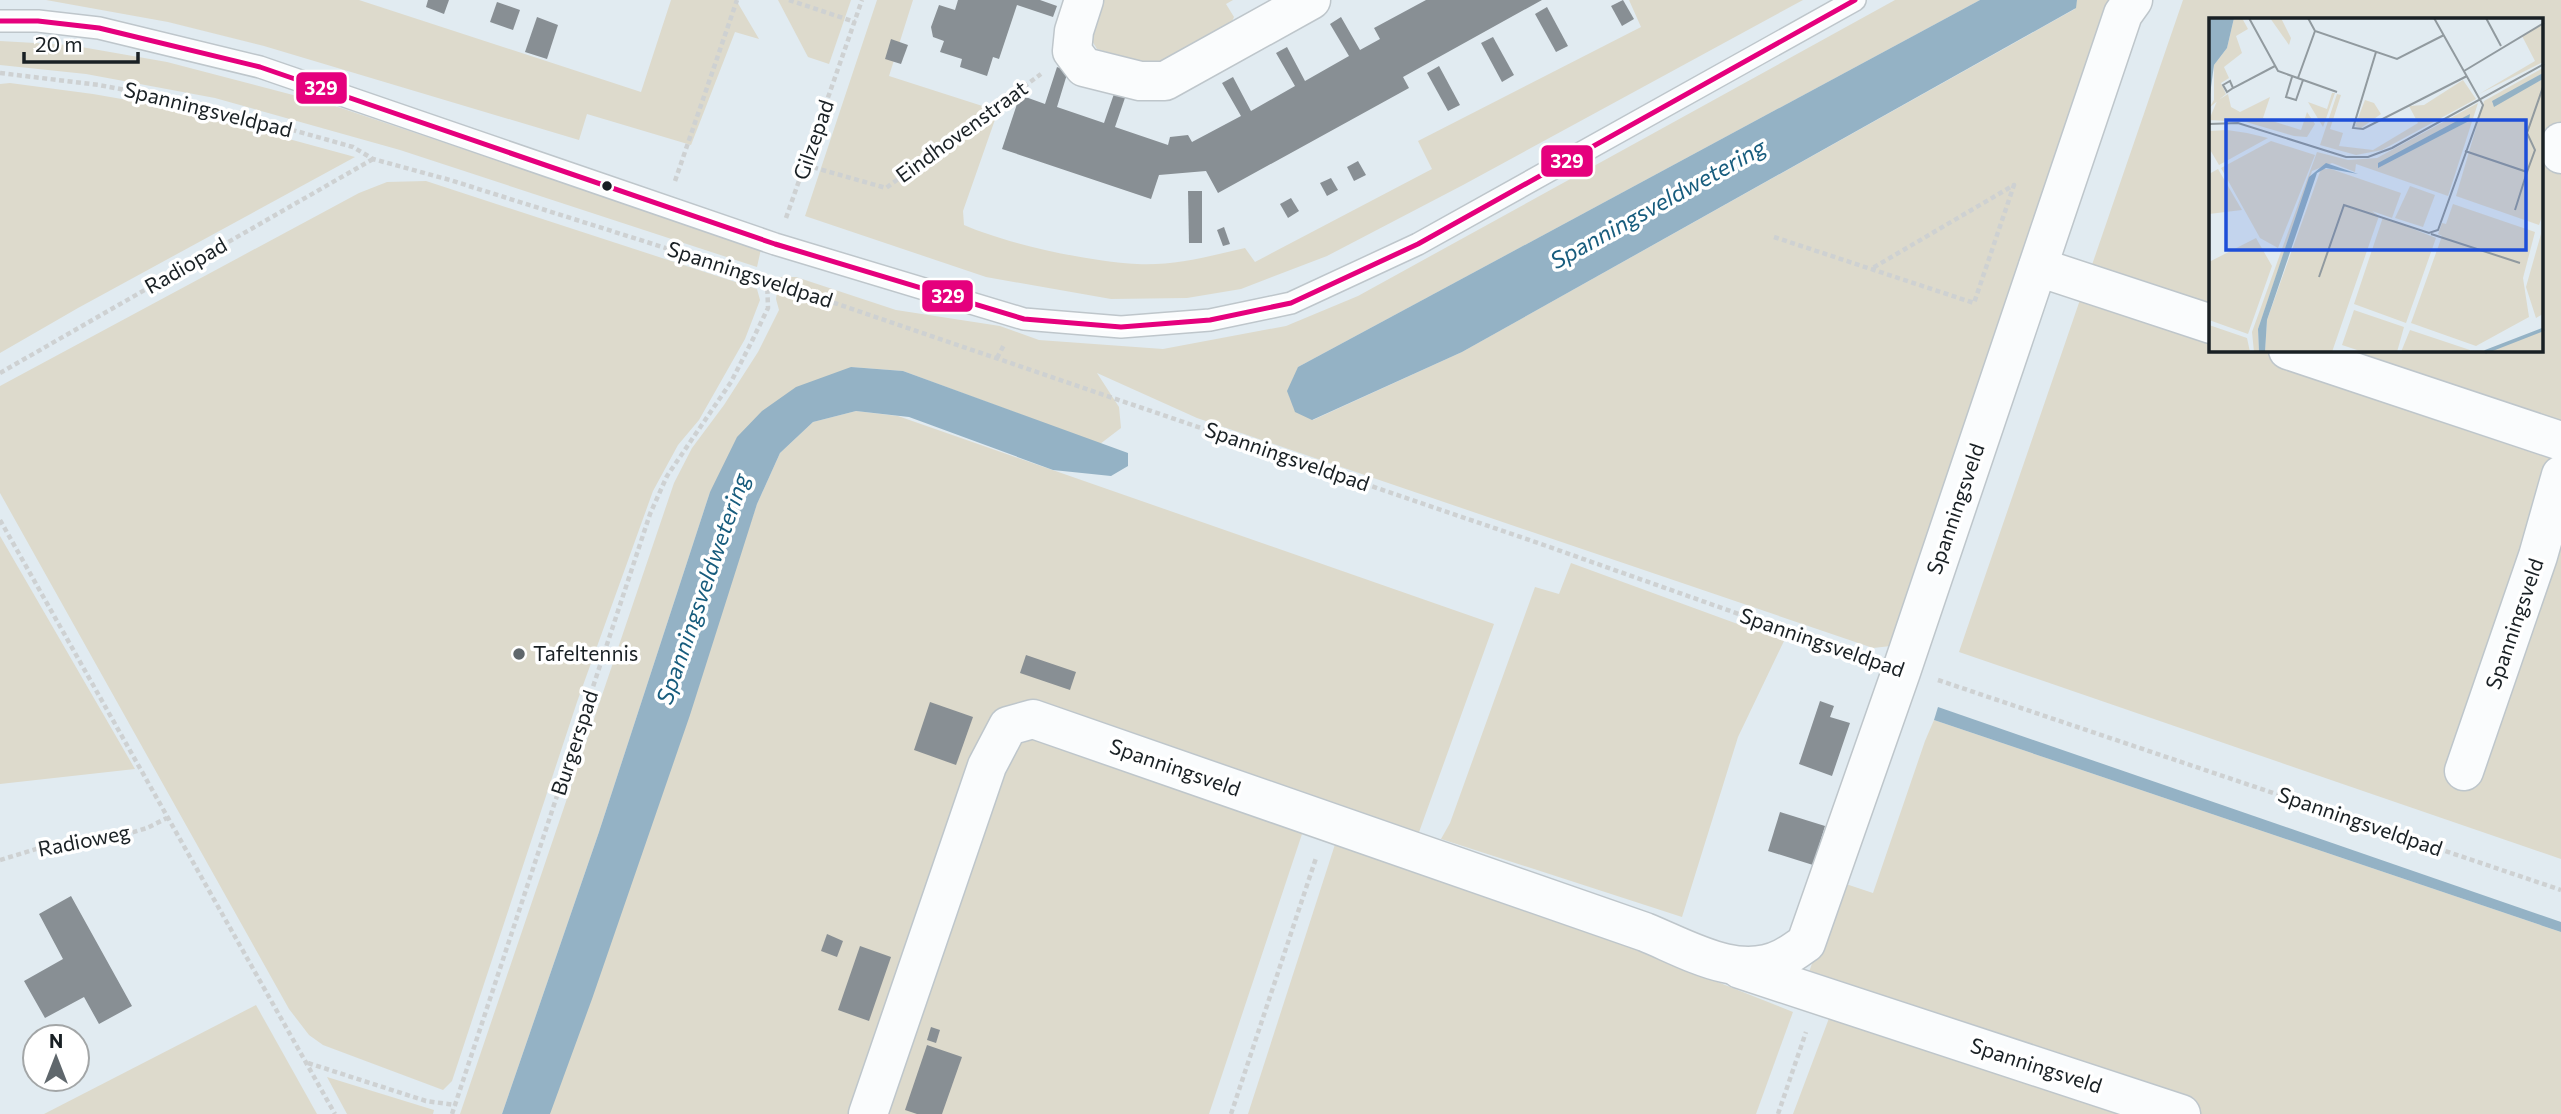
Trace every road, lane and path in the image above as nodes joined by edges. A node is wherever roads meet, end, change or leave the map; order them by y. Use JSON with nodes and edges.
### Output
{"nodes":[{"id":1,"x":737,"y":0,"type":"edge"},
{"id":2,"x":789,"y":0,"type":"edge"},
{"id":3,"x":862,"y":0,"type":"edge"},
{"id":4,"x":1084,"y":0,"type":"edge"},
{"id":5,"x":1311,"y":0,"type":"edge"},
{"id":6,"x":1856,"y":0,"type":"edge"},
{"id":7,"x":2133,"y":0,"type":"edge"},
{"id":8,"x":0,"y":21,"type":"edge"},
{"id":9,"x":855,"y":22,"type":"junction"},
{"id":10,"x":1072,"y":51,"type":"junction"},
{"id":11,"x":0,"y":73,"type":"edge"},
{"id":12,"x":2561,"y":142,"type":"edge"},
{"id":13,"x":2561,"y":154,"type":"edge"},
{"id":14,"x":373,"y":159,"type":"junction"},
{"id":15,"x":805,"y":165,"type":"junction"},
{"id":16,"x":675,"y":182,"type":"dead end"},
{"id":17,"x":1774,"y":237,"type":"dead end"},
{"id":18,"x":775,"y":244,"type":"junction"},
{"id":19,"x":2038,"y":267,"type":"junction"},
{"id":20,"x":1871,"y":269,"type":"junction"},
{"id":21,"x":767,"y":280,"type":"junction"},
{"id":22,"x":2209,"y":323,"type":"edge"},
{"id":23,"x":2294,"y":352,"type":"edge"},
{"id":24,"x":0,"y":373,"type":"edge"},
{"id":25,"x":2561,"y":441,"type":"edge"},
{"id":26,"x":2561,"y":475,"type":"edge"},
{"id":27,"x":0,"y":520,"type":"edge"},
{"id":28,"x":1901,"y":672,"type":"junction"},
{"id":29,"x":2464,"y":771,"type":"dead end"},
{"id":30,"x":167,"y":818,"type":"junction"},
{"id":31,"x":1328,"y":821,"type":"junction"},
{"id":32,"x":0,"y":860,"type":"edge"},
{"id":33,"x":2561,"y":890,"type":"edge"},
{"id":34,"x":1731,"y":966,"type":"junction"},
{"id":35,"x":1819,"y":995,"type":"junction"},
{"id":36,"x":307,"y":1062,"type":"junction"},
{"id":37,"x":455,"y":1105,"type":"junction"},
{"id":38,"x":335,"y":1114,"type":"edge"},
{"id":39,"x":452,"y":1114,"type":"edge"},
{"id":40,"x":868,"y":1114,"type":"edge"},
{"id":41,"x":1231,"y":1114,"type":"edge"},
{"id":42,"x":1778,"y":1114,"type":"edge"},
{"id":43,"x":2181,"y":1114,"type":"edge"}],
"edges":[{"from":1,"to":16,"type":"path"},
{"from":2,"to":9,"type":"path"},
{"from":3,"to":9,"type":"path","name":"Gilzepad"},
{"from":4,"to":10,"type":"street"},
{"from":5,"to":10,"type":"street"},
{"from":6,"to":18,"type":"lane"},
{"from":7,"to":19,"type":"street","name":"Spanningsveld"},
{"from":8,"to":18,"type":"lane"},
{"from":9,"to":15,"type":"path","name":"Gilzepad"},
{"from":10,"to":15,"type":"path","name":"Eindhovenstraat"},
{"from":11,"to":14,"type":"path","name":"Spanningsveldpad"},
{"from":12,"to":13,"type":"street"},
{"from":14,"to":21,"type":"path","name":"Spanningsveldpad"},
{"from":14,"to":24,"type":"path","name":"Radiopad"},
{"from":15,"to":18,"type":"path","name":"Gilzepad"},
{"from":17,"to":20,"type":"path"},
{"from":18,"to":21,"type":"path","name":"Gilzepad"},
{"from":19,"to":22,"type":"street"},
{"from":19,"to":28,"type":"street","name":"Spanningsveld"},
{"from":20,"to":20,"type":"path"},
{"from":21,"to":28,"type":"path","name":"Spanningsveldpad"},
{"from":21,"to":37,"type":"path","name":"Burgerspad"},
{"from":23,"to":25,"type":"street"},
{"from":26,"to":29,"type":"street","name":"Spanningsveld"},
{"from":27,"to":30,"type":"path"},
{"from":28,"to":33,"type":"path","name":"Spanningsveldpad"},
{"from":28,"to":34,"type":"street","name":"Spanningsveld"},
{"from":30,"to":32,"type":"path","name":"Radioweg"},
{"from":30,"to":36,"type":"path"},
{"from":31,"to":34,"type":"street","name":"Spanningsveld"},
{"from":31,"to":40,"type":"street","name":"Spanningsveld"},
{"from":31,"to":41,"type":"path"},
{"from":34,"to":35,"type":"street","name":"Spanningsveld"},
{"from":35,"to":42,"type":"path"},
{"from":35,"to":43,"type":"street","name":"Spanningsveld"},
{"from":36,"to":37,"type":"path"},
{"from":36,"to":38,"type":"path"},
{"from":37,"to":39,"type":"path","name":"Burgerspad"}]}
